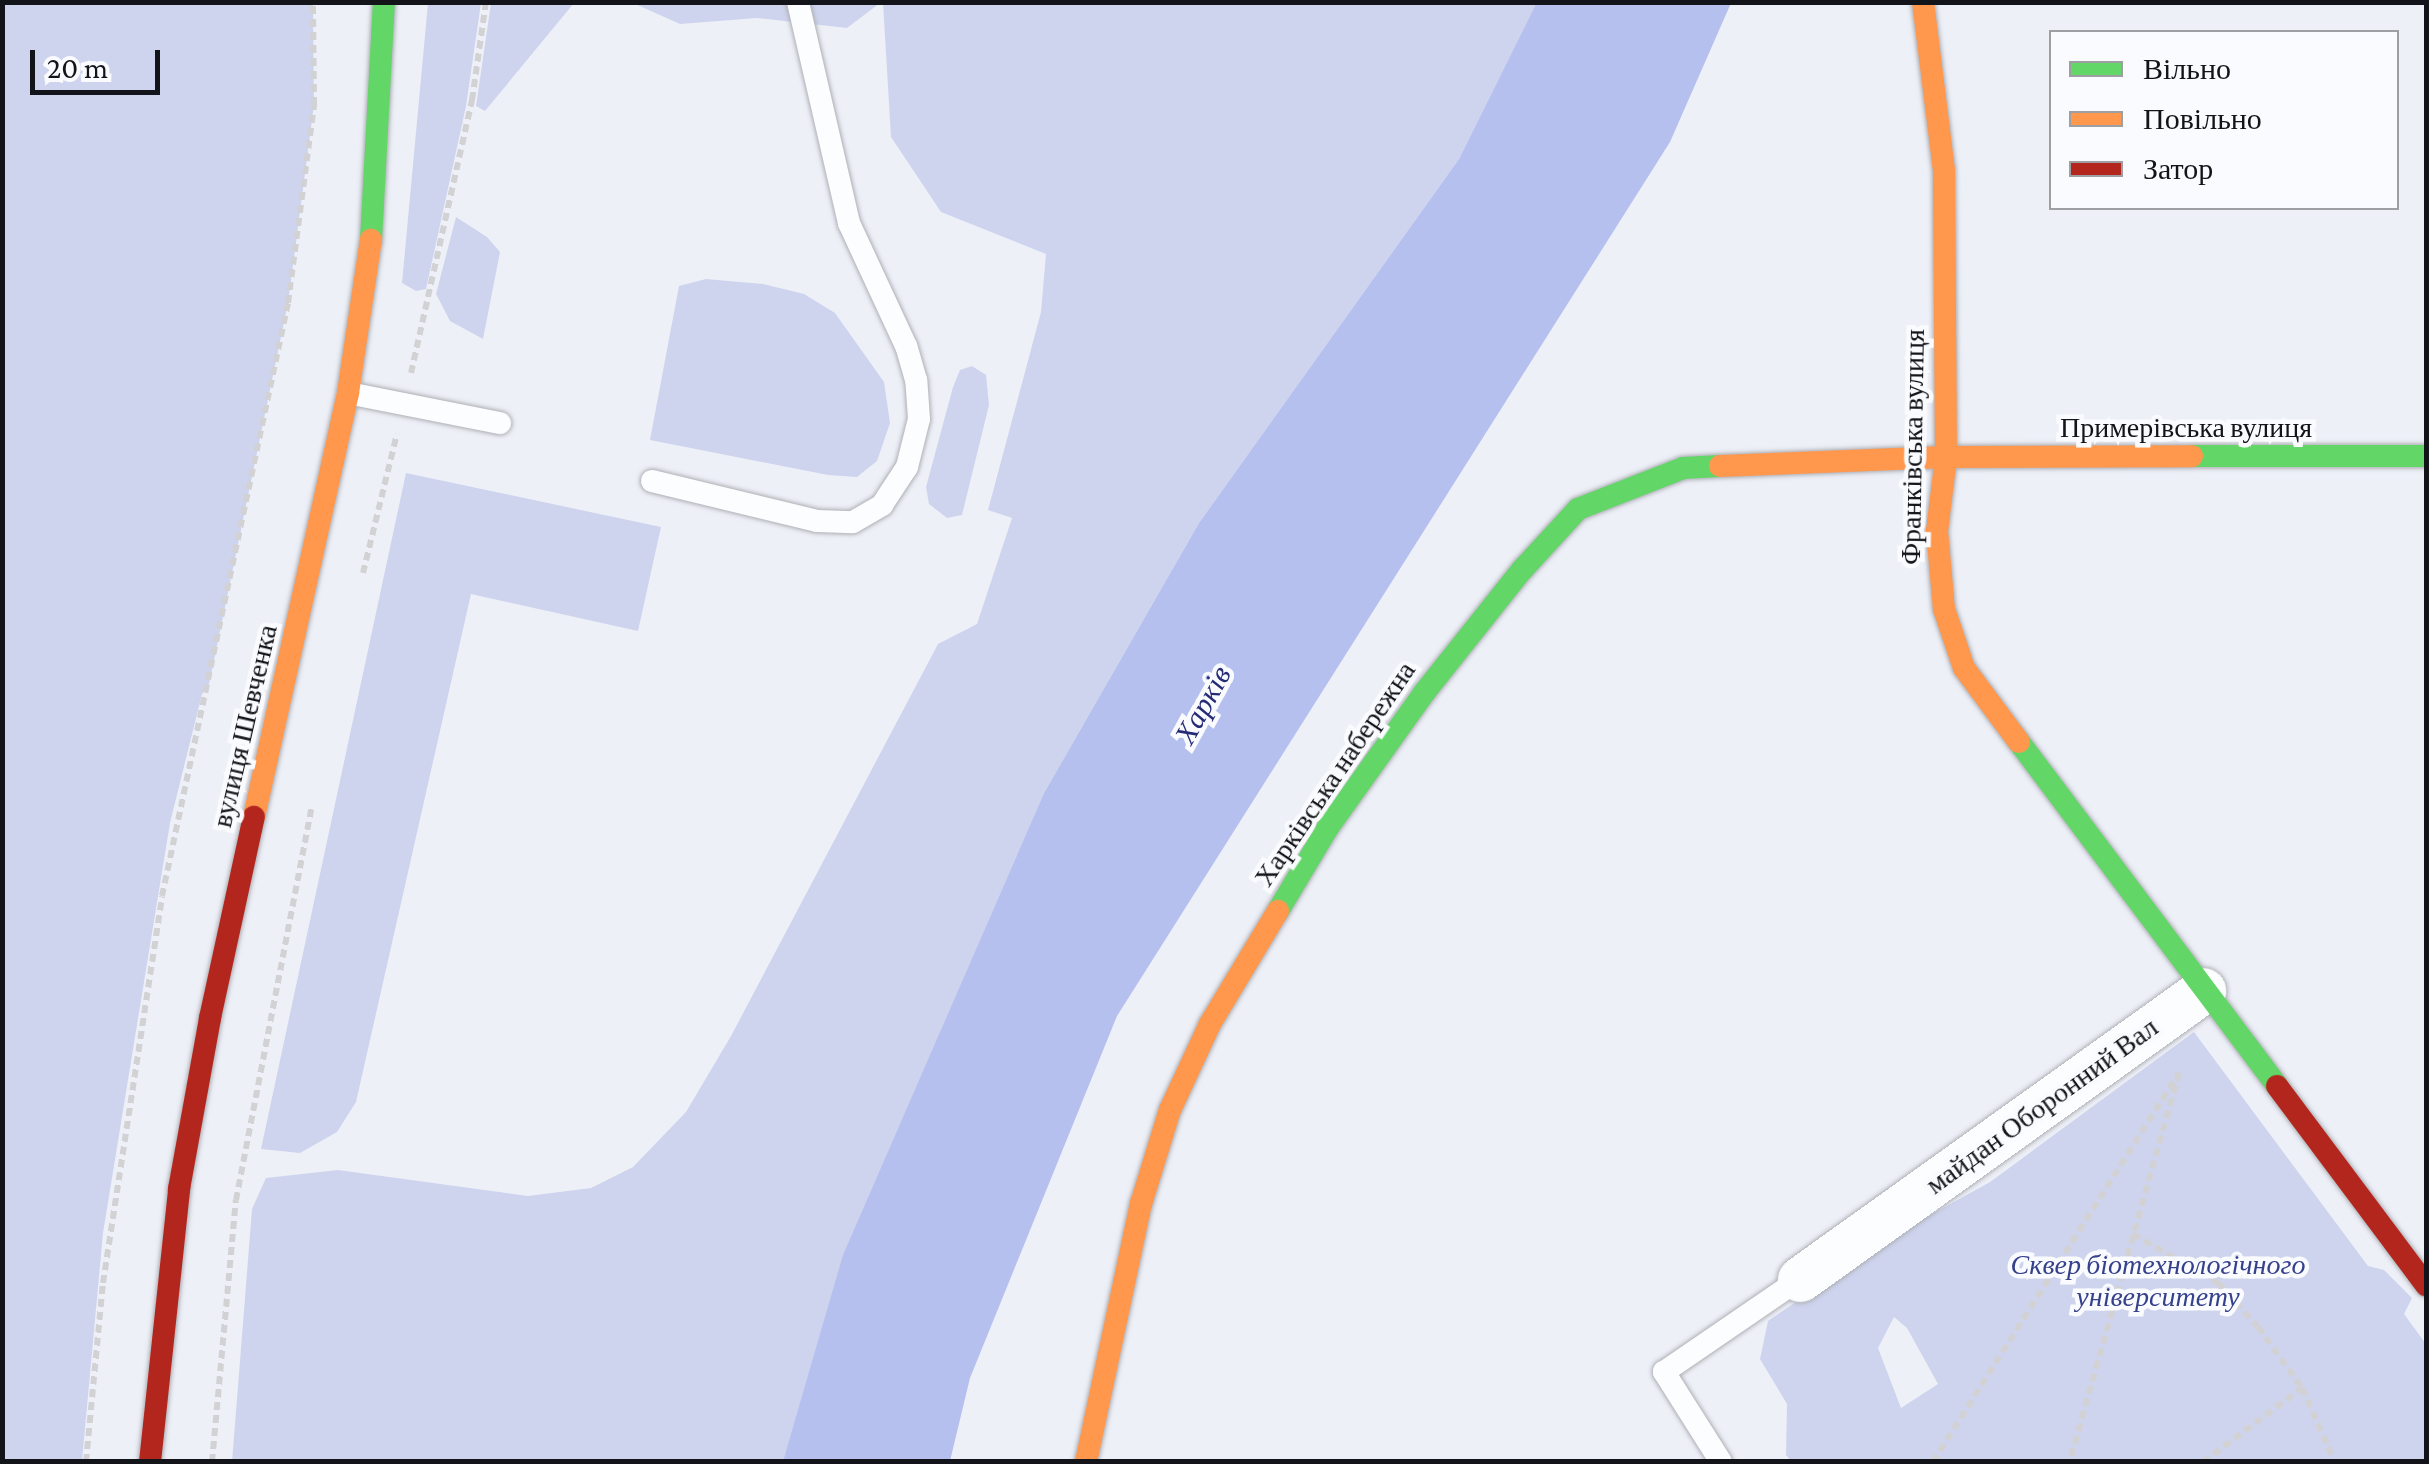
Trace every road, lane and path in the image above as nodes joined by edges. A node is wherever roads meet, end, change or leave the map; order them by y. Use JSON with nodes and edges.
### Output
{"nodes":[{"id":1,"x":313,"y":2,"type":"edge"},
{"id":2,"x":384,"y":2,"type":"edge"},
{"id":3,"x":486,"y":2,"type":"edge"},
{"id":4,"x":798,"y":2,"type":"edge"},
{"id":5,"x":1923,"y":2,"type":"edge"},
{"id":6,"x":348,"y":393,"type":"junction"},
{"id":7,"x":404,"y":403,"type":"junction"},
{"id":8,"x":500,"y":423,"type":"dead end"},
{"id":9,"x":2426,"y":456,"type":"edge"},
{"id":10,"x":1946,"y":457,"type":"junction"},
{"id":11,"x":652,"y":481,"type":"dead end"},
{"id":12,"x":359,"y":586,"type":"dead end"},
{"id":13,"x":313,"y":795,"type":"dead end"},
{"id":14,"x":2203,"y":990,"type":"junction"},
{"id":15,"x":2132,"y":1234,"type":"junction"},
{"id":16,"x":1800,"y":1279,"type":"joint"},
{"id":17,"x":2426,"y":1285,"type":"edge"},
{"id":18,"x":2302,"y":1388,"type":"junction"},
{"id":19,"x":86,"y":1462,"type":"edge"},
{"id":20,"x":150,"y":1462,"type":"edge"},
{"id":21,"x":212,"y":1462,"type":"edge"},
{"id":22,"x":1086,"y":1462,"type":"edge"},
{"id":23,"x":1721,"y":1462,"type":"edge"},
{"id":24,"x":1932,"y":1462,"type":"edge"},
{"id":25,"x":2070,"y":1462,"type":"edge"},
{"id":26,"x":2203,"y":1462,"type":"edge"},
{"id":27,"x":2335,"y":1462,"type":"edge"}],
"edges":[{"from":1,"to":19,"type":"path"},
{"from":2,"to":6,"type":"street","name":"вулиця Шевченка"},
{"from":3,"to":7,"type":"path"},
{"from":4,"to":11,"type":"lane"},
{"from":5,"to":10,"type":"street","name":"Франківська вулиця"},
{"from":6,"to":7,"type":"lane"},
{"from":6,"to":20,"type":"street","name":"вулиця Шевченка"},
{"from":7,"to":8,"type":"lane"},
{"from":7,"to":12,"type":"path"},
{"from":9,"to":10,"type":"street","name":"Примерівська вулиця"},
{"from":10,"to":14,"type":"street","name":"Франківська вулиця"},
{"from":10,"to":22,"type":"street","name":"Харківська набережна"},
{"from":13,"to":21,"type":"path"},
{"from":14,"to":16,"type":"street","name":"майдан Оборонний Вал"},
{"from":14,"to":17,"type":"street"},
{"from":15,"to":18,"type":"path"},
{"from":15,"to":24,"type":"path"},
{"from":15,"to":25,"type":"path"},
{"from":16,"to":23,"type":"lane","name":"майдан Оборонний Вал"},
{"from":18,"to":26,"type":"path"},
{"from":18,"to":27,"type":"path"}]}
